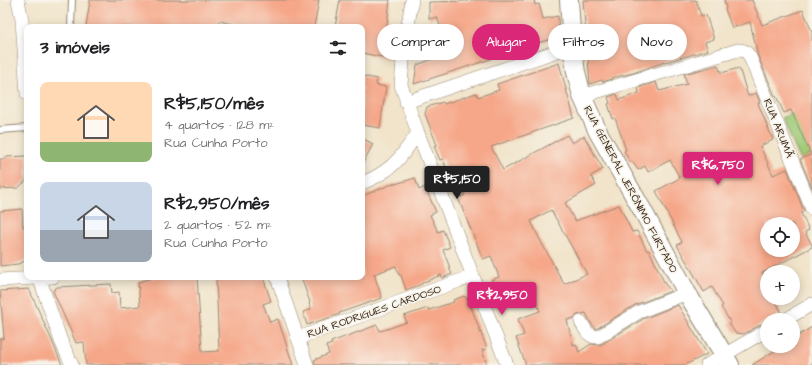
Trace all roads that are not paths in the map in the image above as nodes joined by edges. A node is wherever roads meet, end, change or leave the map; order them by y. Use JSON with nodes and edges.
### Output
{"nodes":[{"id":1,"x":18,"y":0,"type":"edge"},
{"id":2,"x":72,"y":0,"type":"edge"},
{"id":3,"x":412,"y":0,"type":"edge"},
{"id":4,"x":569,"y":0,"type":"edge"},
{"id":5,"x":72,"y":24,"type":"edge"},
{"id":6,"x":571,"y":24,"type":"edge"},
{"id":7,"x":24,"y":50,"type":"edge"},
{"id":8,"x":548,"y":54,"type":"edge"},
{"id":9,"x":574,"y":60,"type":"edge"},
{"id":10,"x":582,"y":96,"type":"junction"},
{"id":11,"x":406,"y":102,"type":"junction"},
{"id":12,"x":24,"y":128,"type":"edge"},
{"id":13,"x":0,"y":130,"type":"edge"},
{"id":14,"x":418,"y":133,"type":"junction"},
{"id":15,"x":365,"y":181,"type":"edge"},
{"id":16,"x":812,"y":209,"type":"edge"},
{"id":17,"x":473,"y":276,"type":"junction"},
{"id":18,"x":24,"y":279,"type":"edge"},
{"id":19,"x":0,"y":280,"type":"edge"},
{"id":20,"x":40,"y":280,"type":"edge"},
{"id":21,"x":278,"y":280,"type":"edge"},
{"id":22,"x":687,"y":293,"type":"junction"},
{"id":23,"x":812,"y":304,"type":"edge"},
{"id":24,"x":797,"y":313,"type":"edge"},
{"id":25,"x":581,"y":322,"type":"dead end"},
{"id":26,"x":760,"y":335,"type":"edge"},
{"id":27,"x":298,"y":338,"type":"junction"},
{"id":28,"x":726,"y":360,"type":"edge"},
{"id":29,"x":72,"y":365,"type":"edge"},
{"id":30,"x":307,"y":365,"type":"edge"},
{"id":31,"x":507,"y":365,"type":"edge"},
{"id":32,"x":707,"y":365,"type":"edge"}],
"edges":[{"from":1,"to":7,"type":"street"},
{"from":2,"to":5,"type":"lane"},
{"from":3,"to":11,"type":"street"},
{"from":4,"to":6,"type":"main road","name":"RUA GENERAL JERÔNIMO FURTADO"},
{"from":8,"to":11,"type":"street"},
{"from":9,"to":10,"type":"main road","name":"RUA GENERAL JERÔNIMO FURTADO"},
{"from":10,"to":16,"type":"street","name":"RUA ARUMÃ"},
{"from":10,"to":22,"type":"main road","name":"RUA GENERAL JERÔNIMO FURTADO"},
{"from":11,"to":14,"type":"street"},
{"from":12,"to":13,"type":"lane"},
{"from":14,"to":15,"type":"street"},
{"from":14,"to":17,"type":"street"},
{"from":17,"to":27,"type":"street","name":"RUA RODRIGUES CARDOSO"},
{"from":17,"to":31,"type":"street"},
{"from":18,"to":19,"type":"street"},
{"from":20,"to":29,"type":"street"},
{"from":21,"to":27,"type":"street"},
{"from":22,"to":25,"type":"street"},
{"from":22,"to":28,"type":"main road","name":"RUA GENERAL JERÔNIMO FURTADO"},
{"from":23,"to":24,"type":"street"},
{"from":26,"to":28,"type":"street"},
{"from":27,"to":30,"type":"street"},
{"from":28,"to":32,"type":"street"}]}
